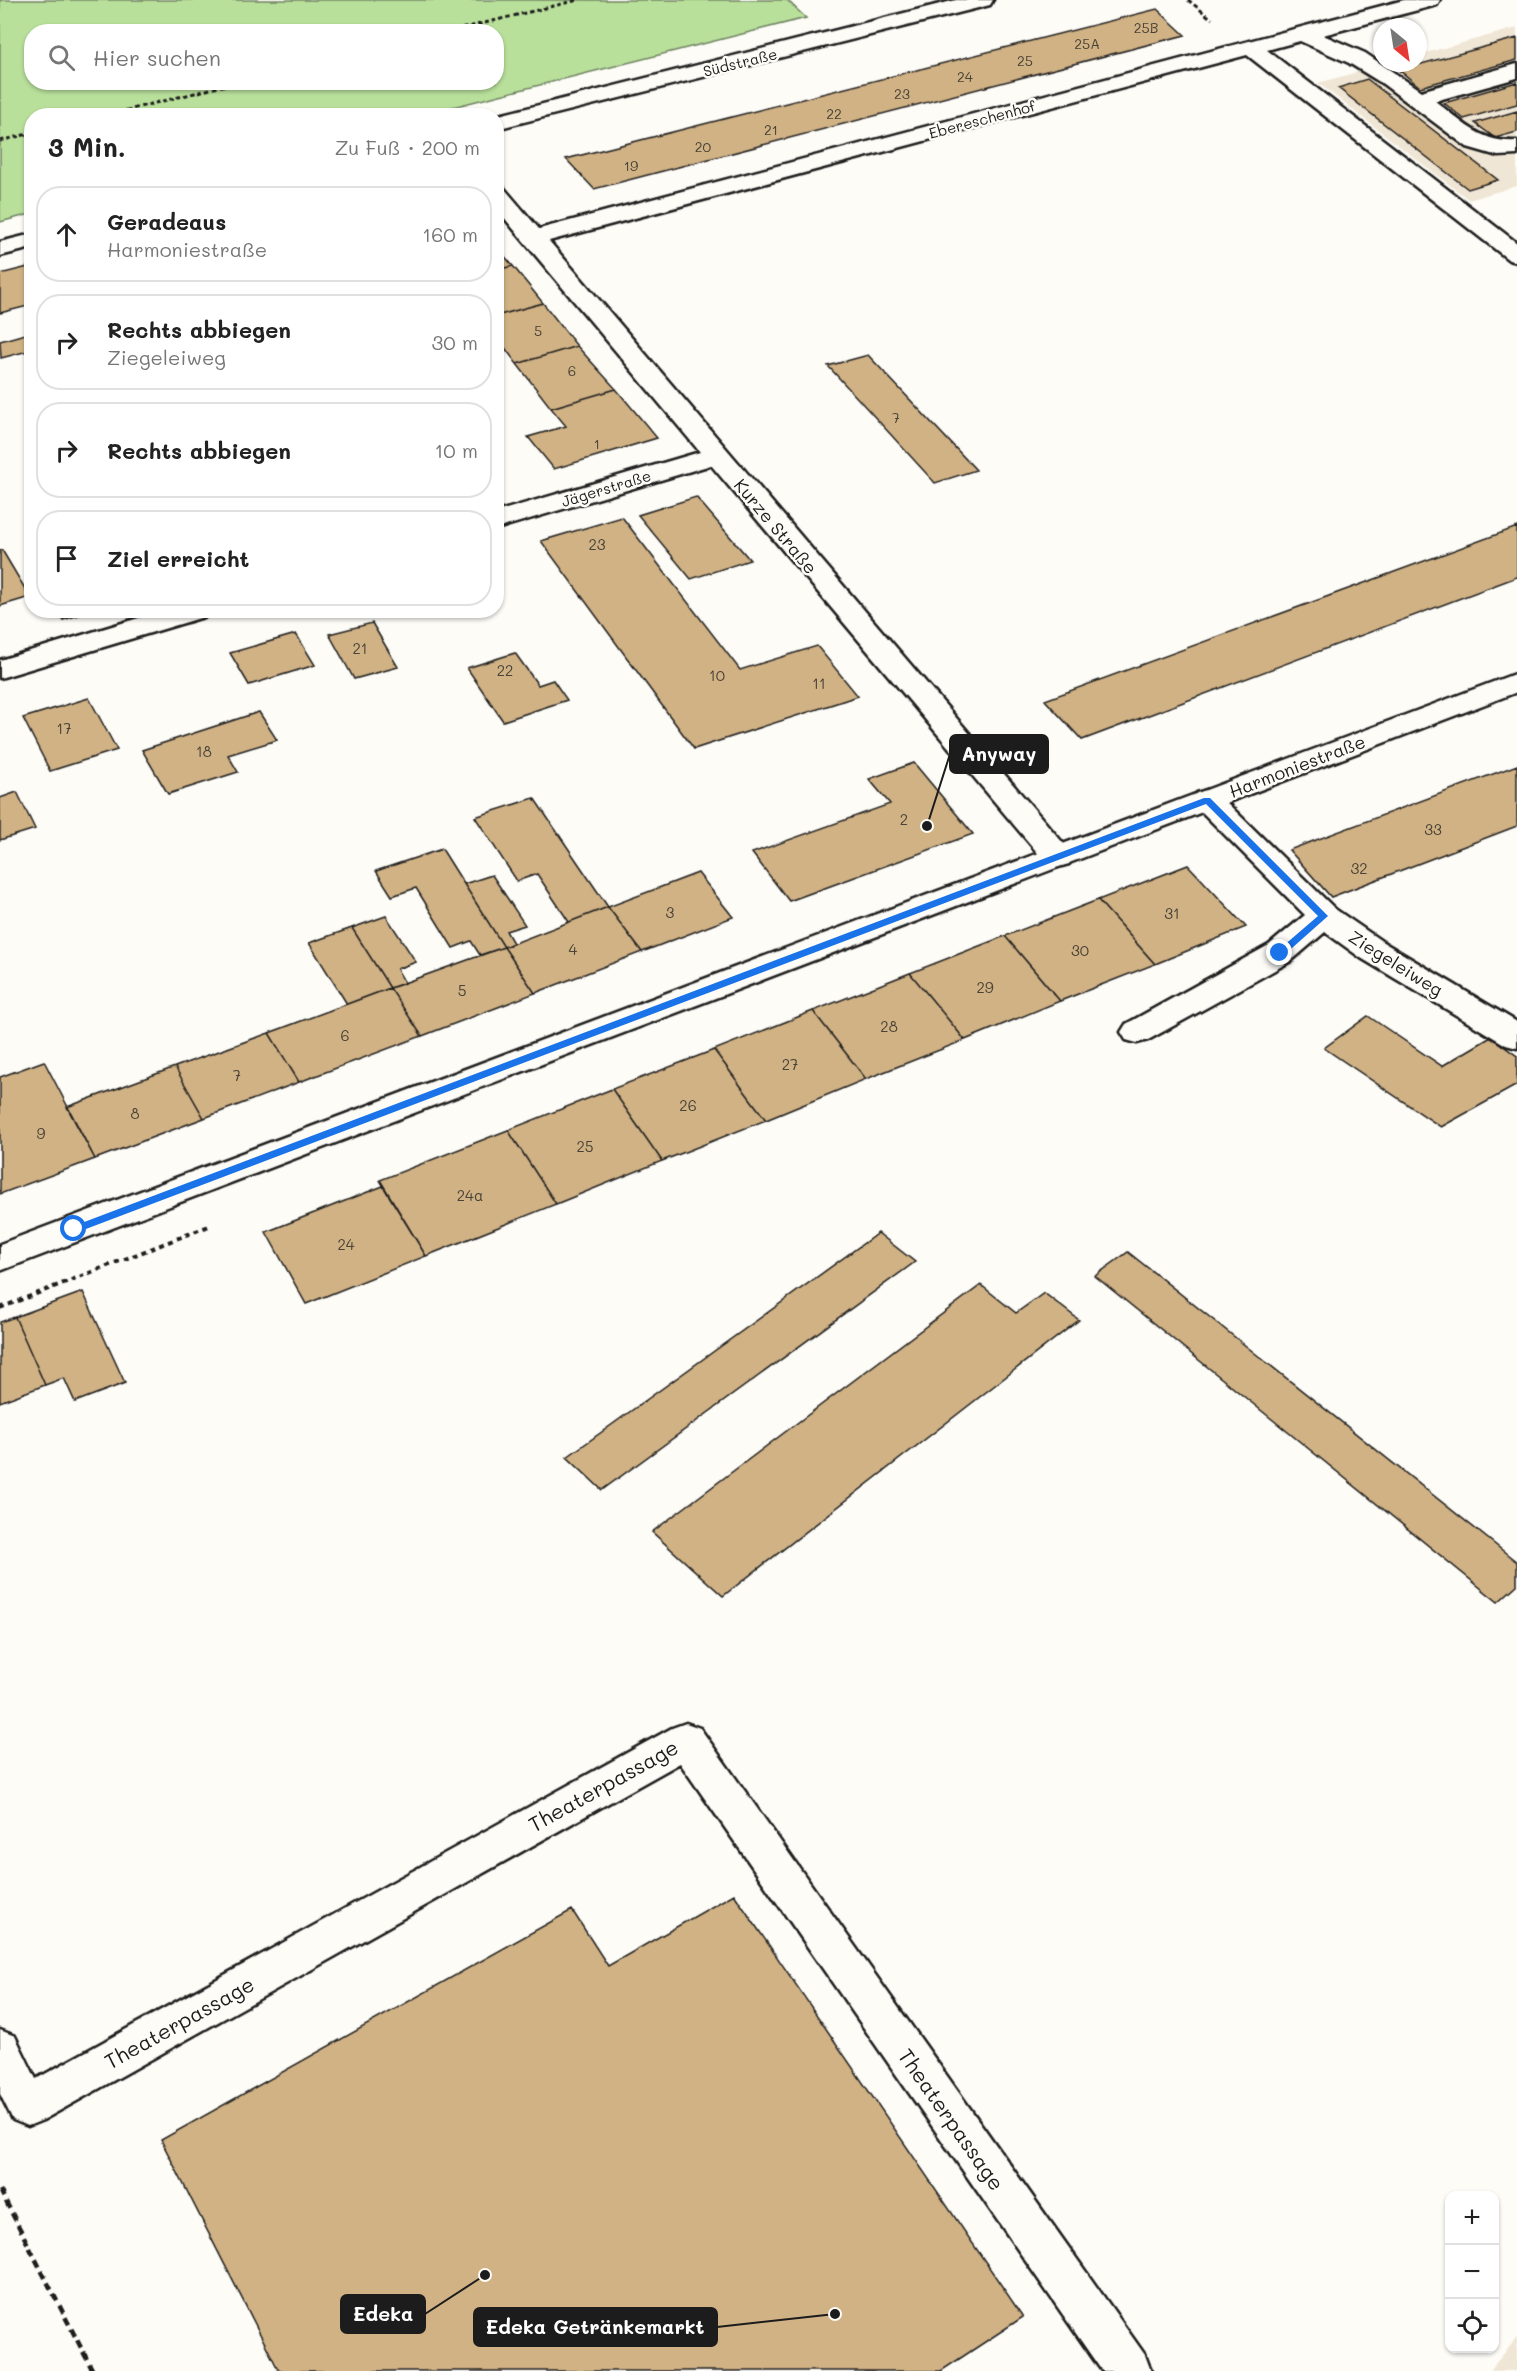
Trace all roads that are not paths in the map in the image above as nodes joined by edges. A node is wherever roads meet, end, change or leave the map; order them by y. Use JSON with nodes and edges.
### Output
{"nodes":[{"id":1,"x":982,"y":0,"type":"edge"},
{"id":2,"x":1429,"y":0,"type":"edge"},
{"id":3,"x":1303,"y":34,"type":"junction"},
{"id":4,"x":1251,"y":48,"type":"junction"},
{"id":5,"x":1517,"y":71,"type":"edge"},
{"id":6,"x":1418,"y":99,"type":"junction"},
{"id":7,"x":504,"y":120,"type":"edge"},
{"id":8,"x":1517,"y":148,"type":"edge"},
{"id":9,"x":504,"y":202,"type":"edge"},
{"id":10,"x":534,"y":238,"type":"junction"},
{"id":11,"x":24,"y":243,"type":"edge"},
{"id":12,"x":0,"y":249,"type":"edge"},
{"id":13,"x":1517,"y":255,"type":"edge"},
{"id":14,"x":716,"y":455,"type":"junction"},
{"id":15,"x":504,"y":519,"type":"edge"},
{"id":16,"x":170,"y":618,"type":"edge"},
{"id":17,"x":0,"y":669,"type":"edge"},
{"id":18,"x":1517,"y":682,"type":"edge"},
{"id":19,"x":1207,"y":800,"type":"junction"},
{"id":20,"x":1058,"y":857,"type":"junction"},
{"id":21,"x":1324,"y":916,"type":"junction"},
{"id":22,"x":1137,"y":1032,"type":"dead end"},
{"id":23,"x":1517,"y":1038,"type":"edge"},
{"id":24,"x":0,"y":1258,"type":"edge"},
{"id":25,"x":0,"y":2050,"type":"edge"},
{"id":26,"x":1129,"y":2371,"type":"edge"}],
"edges":[{"from":1,"to":7,"type":"street","name":"Südstraße"},
{"from":2,"to":3,"type":"street","name":"Ebereschenhof"},
{"from":3,"to":4,"type":"street","name":"Ebereschenhof"},
{"from":3,"to":6,"type":"street"},
{"from":4,"to":10,"type":"street","name":"Ebereschenhof"},
{"from":4,"to":13,"type":"street"},
{"from":5,"to":6,"type":"street"},
{"from":6,"to":8,"type":"street"},
{"from":9,"to":10,"type":"street","name":"Kurze Straße"},
{"from":10,"to":14,"type":"street","name":"Kurze Straße"},
{"from":11,"to":12,"type":"street"},
{"from":14,"to":15,"type":"street","name":"Jägerstraße"},
{"from":14,"to":20,"type":"street","name":"Kurze Straße"},
{"from":16,"to":17,"type":"street"},
{"from":18,"to":19,"type":"street","name":"Harmoniestraße"},
{"from":19,"to":20,"type":"street","name":"Harmoniestraße"},
{"from":19,"to":21,"type":"street","name":"Ziegeleiweg"},
{"from":20,"to":24,"type":"street","name":"Harmoniestraße"},
{"from":21,"to":22,"type":"street"},
{"from":21,"to":23,"type":"street","name":"Ziegeleiweg"},
{"from":25,"to":26,"type":"street","name":"Theaterpassage"}]}
